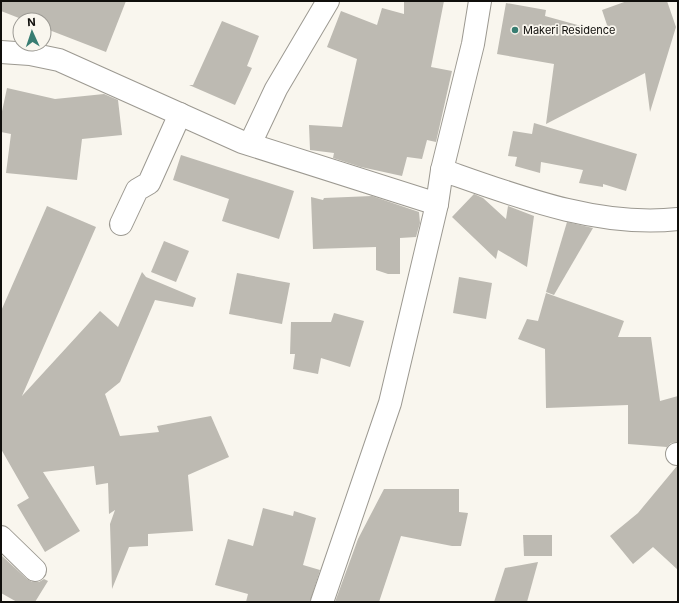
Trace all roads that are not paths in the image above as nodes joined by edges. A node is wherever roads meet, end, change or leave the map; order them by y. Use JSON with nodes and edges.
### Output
{"nodes":[{"id":1,"x":328,"y":1,"type":"edge"},
{"id":2,"x":480,"y":1,"type":"edge"},
{"id":3,"x":1,"y":52,"type":"edge"},
{"id":4,"x":180,"y":114,"type":"junction"},
{"id":5,"x":250,"y":144,"type":"junction"},
{"id":6,"x":442,"y":170,"type":"junction"},
{"id":7,"x":437,"y":204,"type":"junction"},
{"id":8,"x":677,"y":223,"type":"edge"},
{"id":9,"x":122,"y":224,"type":"dead end"},
{"id":10,"x":1,"y":537,"type":"edge"},
{"id":11,"x":35,"y":570,"type":"dead end"},
{"id":12,"x":322,"y":602,"type":"edge"}],
"edges":[{"from":1,"to":5,"type":"street"},
{"from":2,"to":6,"type":"street"},
{"from":3,"to":4,"type":"street"},
{"from":4,"to":5,"type":"street"},
{"from":4,"to":9,"type":"street"},
{"from":5,"to":7,"type":"street"},
{"from":6,"to":7,"type":"street"},
{"from":6,"to":8,"type":"street"},
{"from":7,"to":12,"type":"street"},
{"from":10,"to":11,"type":"street"}]}
